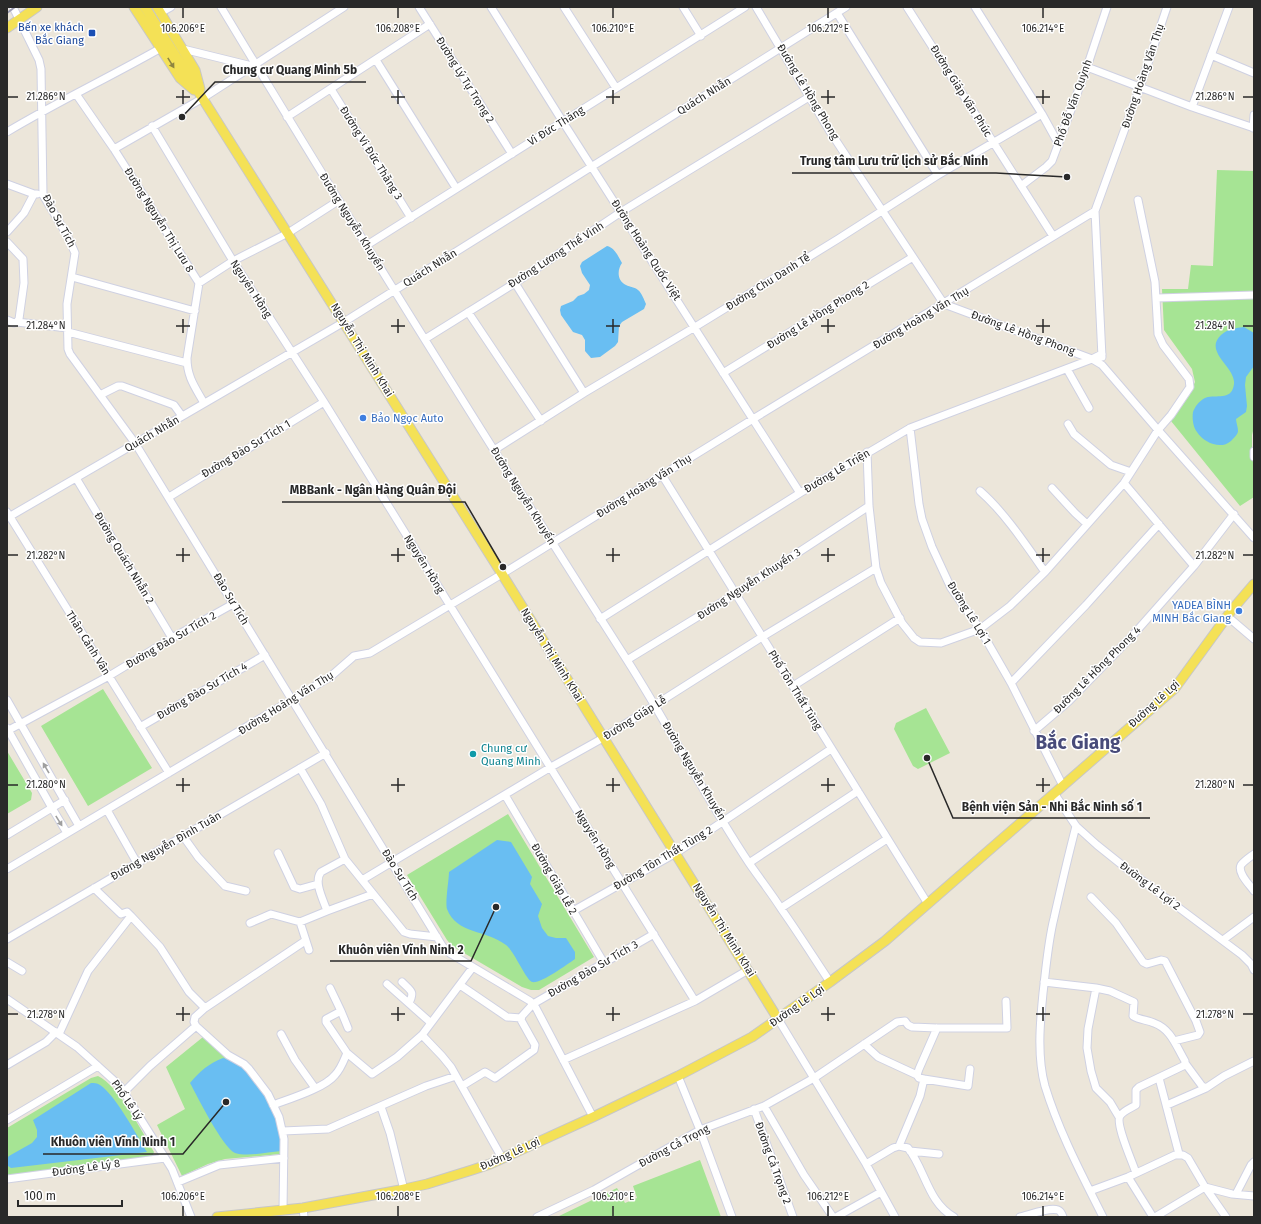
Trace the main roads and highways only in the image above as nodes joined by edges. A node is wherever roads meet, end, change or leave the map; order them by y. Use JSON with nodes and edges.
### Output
{"nodes":[{"id":1,"x":37,"y":7,"type":"edge"},
{"id":2,"x":134,"y":7,"type":"edge"},
{"id":3,"x":145,"y":7,"type":"edge"},
{"id":4,"x":158,"y":10,"type":"edge"},
{"id":5,"x":7,"y":28,"type":"edge"},
{"id":6,"x":203,"y":98,"type":"junction"},
{"id":7,"x":1254,"y":584,"type":"edge"},
{"id":8,"x":778,"y":1019,"type":"junction"},
{"id":9,"x":304,"y":1212,"type":"edge"},
{"id":10,"x":217,"y":1217,"type":"edge"}],
"edges":[{"from":1,"to":5,"type":"main road"},
{"from":2,"to":6,"type":"main road","one_way":true},
{"from":3,"to":6,"type":"main road","name":"Nguyễn Thị Minh Khai"},
{"from":4,"to":6,"type":"main road"},
{"from":6,"to":8,"type":"main road","name":"Nguyễn Thị Minh Khai"},
{"from":7,"to":8,"type":"main road","name":"Đường Lê Lợi"},
{"from":8,"to":9,"type":"main road","name":"Đường Lê Lợi"},
{"from":9,"to":10,"type":"main road","name":"Đường Lê Lợi"}]}
